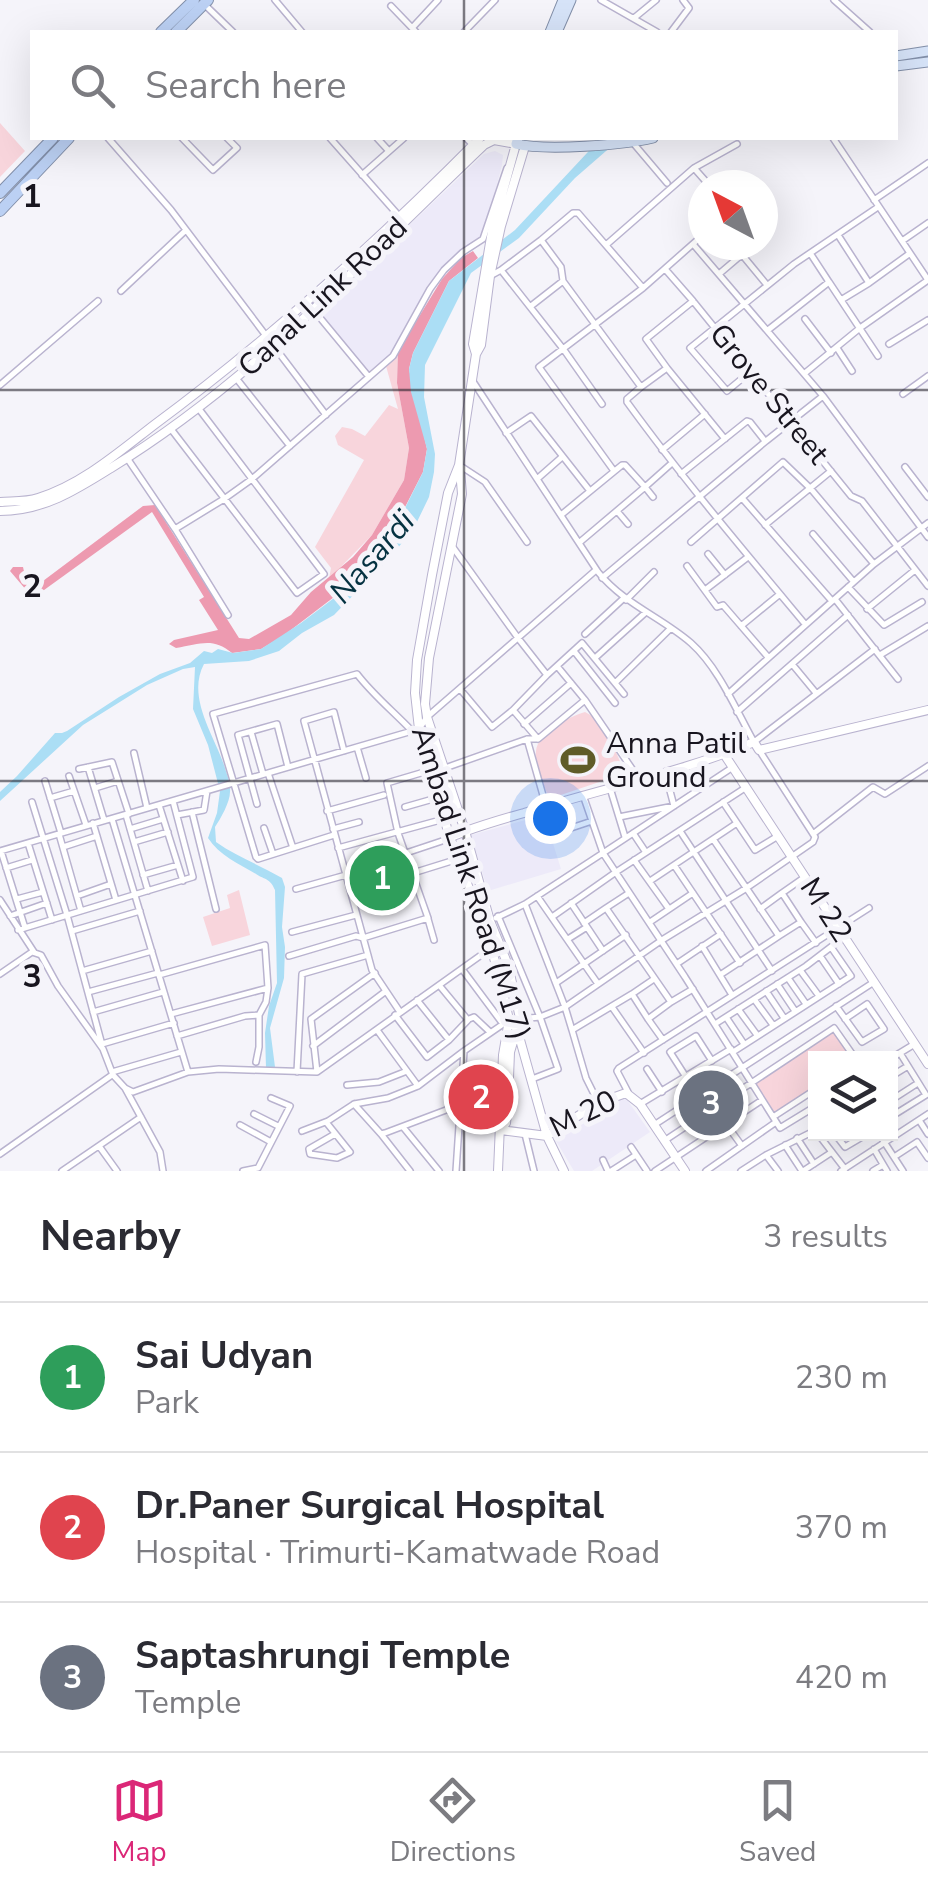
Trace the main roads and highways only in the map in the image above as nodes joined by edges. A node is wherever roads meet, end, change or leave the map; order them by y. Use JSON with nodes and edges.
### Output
{"nodes":[{"id":1,"x":564,"y":0,"type":"edge"},
{"id":2,"x":571,"y":0,"type":"edge"},
{"id":3,"x":202,"y":2,"type":"edge"},
{"id":4,"x":164,"y":30,"type":"edge"},
{"id":5,"x":178,"y":30,"type":"edge"},
{"id":6,"x":555,"y":30,"type":"edge"},
{"id":7,"x":555,"y":30,"type":"edge"},
{"id":8,"x":928,"y":51,"type":"edge"},
{"id":9,"x":898,"y":56,"type":"edge"},
{"id":10,"x":928,"y":62,"type":"edge"},
{"id":11,"x":898,"y":66,"type":"edge"},
{"id":12,"x":50,"y":140,"type":"edge"},
{"id":13,"x":68,"y":140,"type":"edge"},
{"id":14,"x":473,"y":140,"type":"edge"},
{"id":15,"x":640,"y":140,"type":"edge"},
{"id":16,"x":522,"y":141,"type":"edge"},
{"id":17,"x":0,"y":194,"type":"edge"},
{"id":18,"x":0,"y":211,"type":"edge"},
{"id":19,"x":497,"y":228,"type":"junction"},
{"id":20,"x":310,"y":306,"type":"junction"},
{"id":21,"x":460,"y":465,"type":"junction"},
{"id":22,"x":0,"y":502,"type":"edge"},
{"id":23,"x":0,"y":510,"type":"edge"},
{"id":24,"x":928,"y":710,"type":"edge"},
{"id":25,"x":724,"y":754,"type":"junction"},
{"id":26,"x":466,"y":831,"type":"junction"},
{"id":27,"x":451,"y":838,"type":"junction"},
{"id":28,"x":495,"y":946,"type":"junction"},
{"id":29,"x":506,"y":1022,"type":"junction"},
{"id":30,"x":518,"y":1029,"type":"junction"},
{"id":31,"x":928,"y":1064,"type":"edge"},
{"id":32,"x":506,"y":1089,"type":"junction"},
{"id":33,"x":502,"y":1130,"type":"junction"},
{"id":34,"x":547,"y":1136,"type":"junction"},
{"id":35,"x":498,"y":1171,"type":"edge"},
{"id":36,"x":564,"y":1171,"type":"edge"},
{"id":37,"x":685,"y":1171,"type":"edge"}],
"edges":[{"from":1,"to":6,"type":"main road"},
{"from":2,"to":7,"type":"main road"},
{"from":3,"to":4,"type":"highway"},
{"from":3,"to":5,"type":"highway"},
{"from":8,"to":9,"type":"main road"},
{"from":10,"to":11,"type":"main road"},
{"from":12,"to":17,"type":"highway"},
{"from":13,"to":18,"type":"highway"},
{"from":14,"to":20,"type":"main road","name":"Canal Link Road"},
{"from":15,"to":16,"type":"main road","name":"Canal Link Road"},
{"from":16,"to":19,"type":"main road"},
{"from":16,"to":19,"type":"main road"},
{"from":16,"to":20,"type":"main road","name":"Canal Link Road"},
{"from":19,"to":21,"type":"main road","name":"Ambad Link Road (M17)"},
{"from":20,"to":22,"type":"main road","name":"Canal Link Road"},
{"from":20,"to":23,"type":"main road","name":"Canal Link Road"},
{"from":21,"to":26,"type":"main road"},
{"from":21,"to":27,"type":"main road","name":"Ambad Link Road (M17)"},
{"from":24,"to":25,"type":"main road"},
{"from":25,"to":26,"type":"main road"},
{"from":25,"to":31,"type":"main road","name":"M 22"},
{"from":26,"to":27,"type":"main road"},
{"from":26,"to":28,"type":"main road"},
{"from":27,"to":28,"type":"main road","name":"Ambad Link Road (M17)"},
{"from":28,"to":29,"type":"main road","name":"Ambad Link Road (M17)"},
{"from":28,"to":30,"type":"main road"},
{"from":29,"to":30,"type":"main road","name":"Ambad Link Road (M17)"},
{"from":29,"to":32,"type":"main road"},
{"from":30,"to":32,"type":"main road"},
{"from":30,"to":34,"type":"main road","name":"Ambad Link Road (M17)"},
{"from":32,"to":33,"type":"main road"},
{"from":33,"to":34,"type":"main road","name":"M 20"},
{"from":33,"to":35,"type":"main road"},
{"from":34,"to":36,"type":"main road","name":"Ambad Link Road (M17)"},
{"from":34,"to":37,"type":"main road","name":"M 20"}]}
